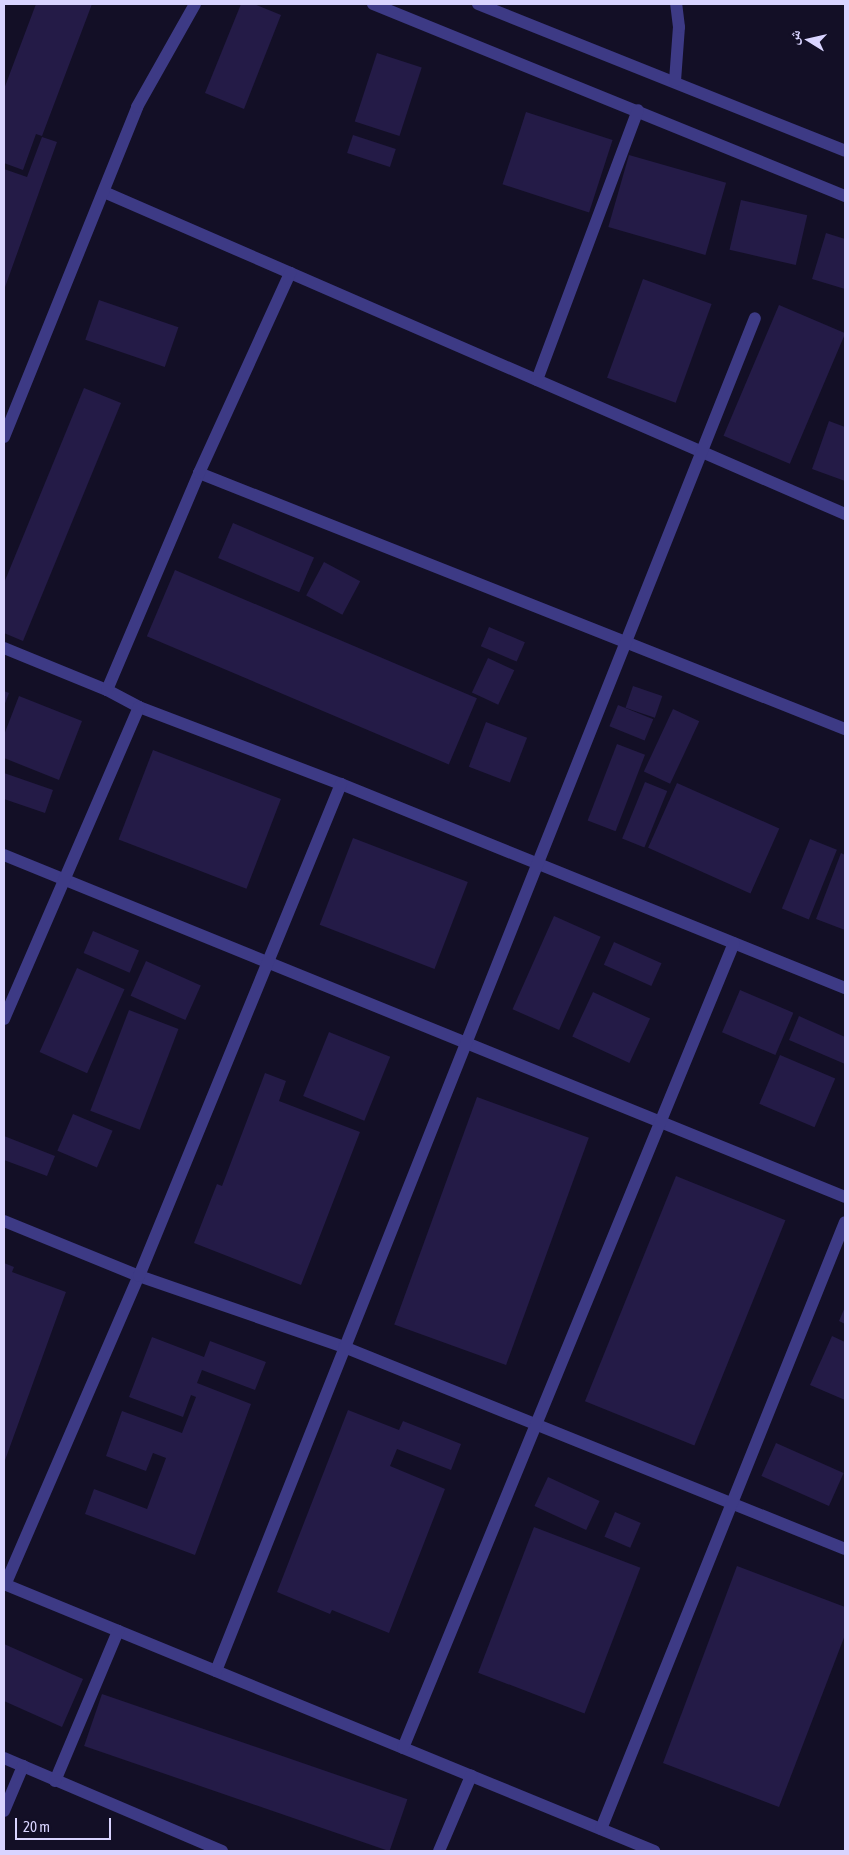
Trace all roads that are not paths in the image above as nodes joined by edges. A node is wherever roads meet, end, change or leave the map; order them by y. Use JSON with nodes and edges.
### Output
{"nodes":[{"id":1,"x":195,"y":4,"type":"edge"},
{"id":2,"x":372,"y":4,"type":"edge"},
{"id":3,"x":478,"y":4,"type":"edge"},
{"id":4,"x":676,"y":4,"type":"edge"},
{"id":5,"x":675,"y":81,"type":"junction"},
{"id":6,"x":638,"y":110,"type":"junction"},
{"id":7,"x":845,"y":151,"type":"edge"},
{"id":8,"x":104,"y":192,"type":"junction"},
{"id":9,"x":845,"y":196,"type":"edge"},
{"id":10,"x":290,"y":273,"type":"junction"},
{"id":11,"x":755,"y":318,"type":"dead end"},
{"id":12,"x":537,"y":380,"type":"junction"},
{"id":13,"x":4,"y":437,"type":"edge"},
{"id":14,"x":701,"y":452,"type":"junction"},
{"id":15,"x":199,"y":473,"type":"junction"},
{"id":16,"x":845,"y":514,"type":"edge"},
{"id":17,"x":625,"y":642,"type":"junction"},
{"id":18,"x":4,"y":648,"type":"edge"},
{"id":19,"x":108,"y":690,"type":"junction"},
{"id":20,"x":139,"y":707,"type":"junction"},
{"id":21,"x":845,"y":729,"type":"edge"},
{"id":22,"x":341,"y":784,"type":"junction"},
{"id":23,"x":4,"y":855,"type":"edge"},
{"id":24,"x":537,"y":864,"type":"junction"},
{"id":25,"x":64,"y":879,"type":"junction"},
{"id":26,"x":734,"y":943,"type":"junction"},
{"id":27,"x":268,"y":962,"type":"junction"},
{"id":28,"x":845,"y":988,"type":"edge"},
{"id":29,"x":4,"y":1019,"type":"edge"},
{"id":30,"x":466,"y":1043,"type":"junction"},
{"id":31,"x":661,"y":1122,"type":"junction"},
{"id":32,"x":845,"y":1197,"type":"edge"},
{"id":33,"x":4,"y":1221,"type":"edge"},
{"id":34,"x":845,"y":1222,"type":"edge"},
{"id":35,"x":140,"y":1276,"type":"junction"},
{"id":36,"x":344,"y":1347,"type":"junction"},
{"id":37,"x":536,"y":1424,"type":"junction"},
{"id":38,"x":732,"y":1503,"type":"junction"},
{"id":39,"x":845,"y":1549,"type":"edge"},
{"id":40,"x":4,"y":1584,"type":"edge"},
{"id":41,"x":118,"y":1631,"type":"junction"},
{"id":42,"x":216,"y":1671,"type":"junction"},
{"id":43,"x":403,"y":1748,"type":"junction"},
{"id":44,"x":4,"y":1758,"type":"edge"},
{"id":45,"x":23,"y":1766,"type":"junction"},
{"id":46,"x":471,"y":1776,"type":"junction"},
{"id":47,"x":55,"y":1782,"type":"junction"},
{"id":48,"x":4,"y":1811,"type":"edge"},
{"id":49,"x":601,"y":1829,"type":"junction"},
{"id":50,"x":222,"y":1851,"type":"edge"},
{"id":51,"x":439,"y":1851,"type":"edge"},
{"id":52,"x":654,"y":1851,"type":"edge"}],
"edges":[{"from":1,"to":8,"type":"street"},
{"from":2,"to":6,"type":"street"},
{"from":3,"to":5,"type":"street"},
{"from":4,"to":5,"type":"street"},
{"from":5,"to":7,"type":"street"},
{"from":6,"to":9,"type":"street"},
{"from":6,"to":12,"type":"street"},
{"from":8,"to":10,"type":"street"},
{"from":8,"to":13,"type":"street"},
{"from":10,"to":12,"type":"street"},
{"from":10,"to":15,"type":"street"},
{"from":11,"to":14,"type":"street"},
{"from":12,"to":14,"type":"street"},
{"from":14,"to":16,"type":"street"},
{"from":14,"to":17,"type":"street"},
{"from":15,"to":17,"type":"street"},
{"from":15,"to":19,"type":"street"},
{"from":17,"to":21,"type":"street"},
{"from":17,"to":24,"type":"street"},
{"from":18,"to":19,"type":"street"},
{"from":19,"to":20,"type":"street"},
{"from":20,"to":22,"type":"street"},
{"from":20,"to":25,"type":"street"},
{"from":22,"to":24,"type":"street"},
{"from":22,"to":27,"type":"street"},
{"from":23,"to":25,"type":"street"},
{"from":24,"to":26,"type":"street"},
{"from":24,"to":30,"type":"street"},
{"from":25,"to":27,"type":"street"},
{"from":25,"to":29,"type":"street"},
{"from":26,"to":28,"type":"street"},
{"from":26,"to":31,"type":"street"},
{"from":27,"to":30,"type":"street"},
{"from":27,"to":35,"type":"street"},
{"from":30,"to":31,"type":"street"},
{"from":30,"to":36,"type":"street"},
{"from":31,"to":32,"type":"street"},
{"from":31,"to":37,"type":"street"},
{"from":33,"to":35,"type":"street"},
{"from":34,"to":38,"type":"street"},
{"from":35,"to":36,"type":"street"},
{"from":35,"to":40,"type":"street"},
{"from":36,"to":37,"type":"street"},
{"from":36,"to":42,"type":"street"},
{"from":37,"to":38,"type":"street"},
{"from":37,"to":43,"type":"street"},
{"from":38,"to":39,"type":"street"},
{"from":38,"to":49,"type":"street"},
{"from":40,"to":41,"type":"street"},
{"from":41,"to":42,"type":"street"},
{"from":41,"to":47,"type":"street"},
{"from":42,"to":43,"type":"street"},
{"from":43,"to":46,"type":"street"},
{"from":44,"to":45,"type":"street"},
{"from":45,"to":47,"type":"street"},
{"from":45,"to":48,"type":"street"},
{"from":46,"to":49,"type":"street"},
{"from":46,"to":51,"type":"street"},
{"from":47,"to":50,"type":"street"},
{"from":49,"to":52,"type":"street"}]}
